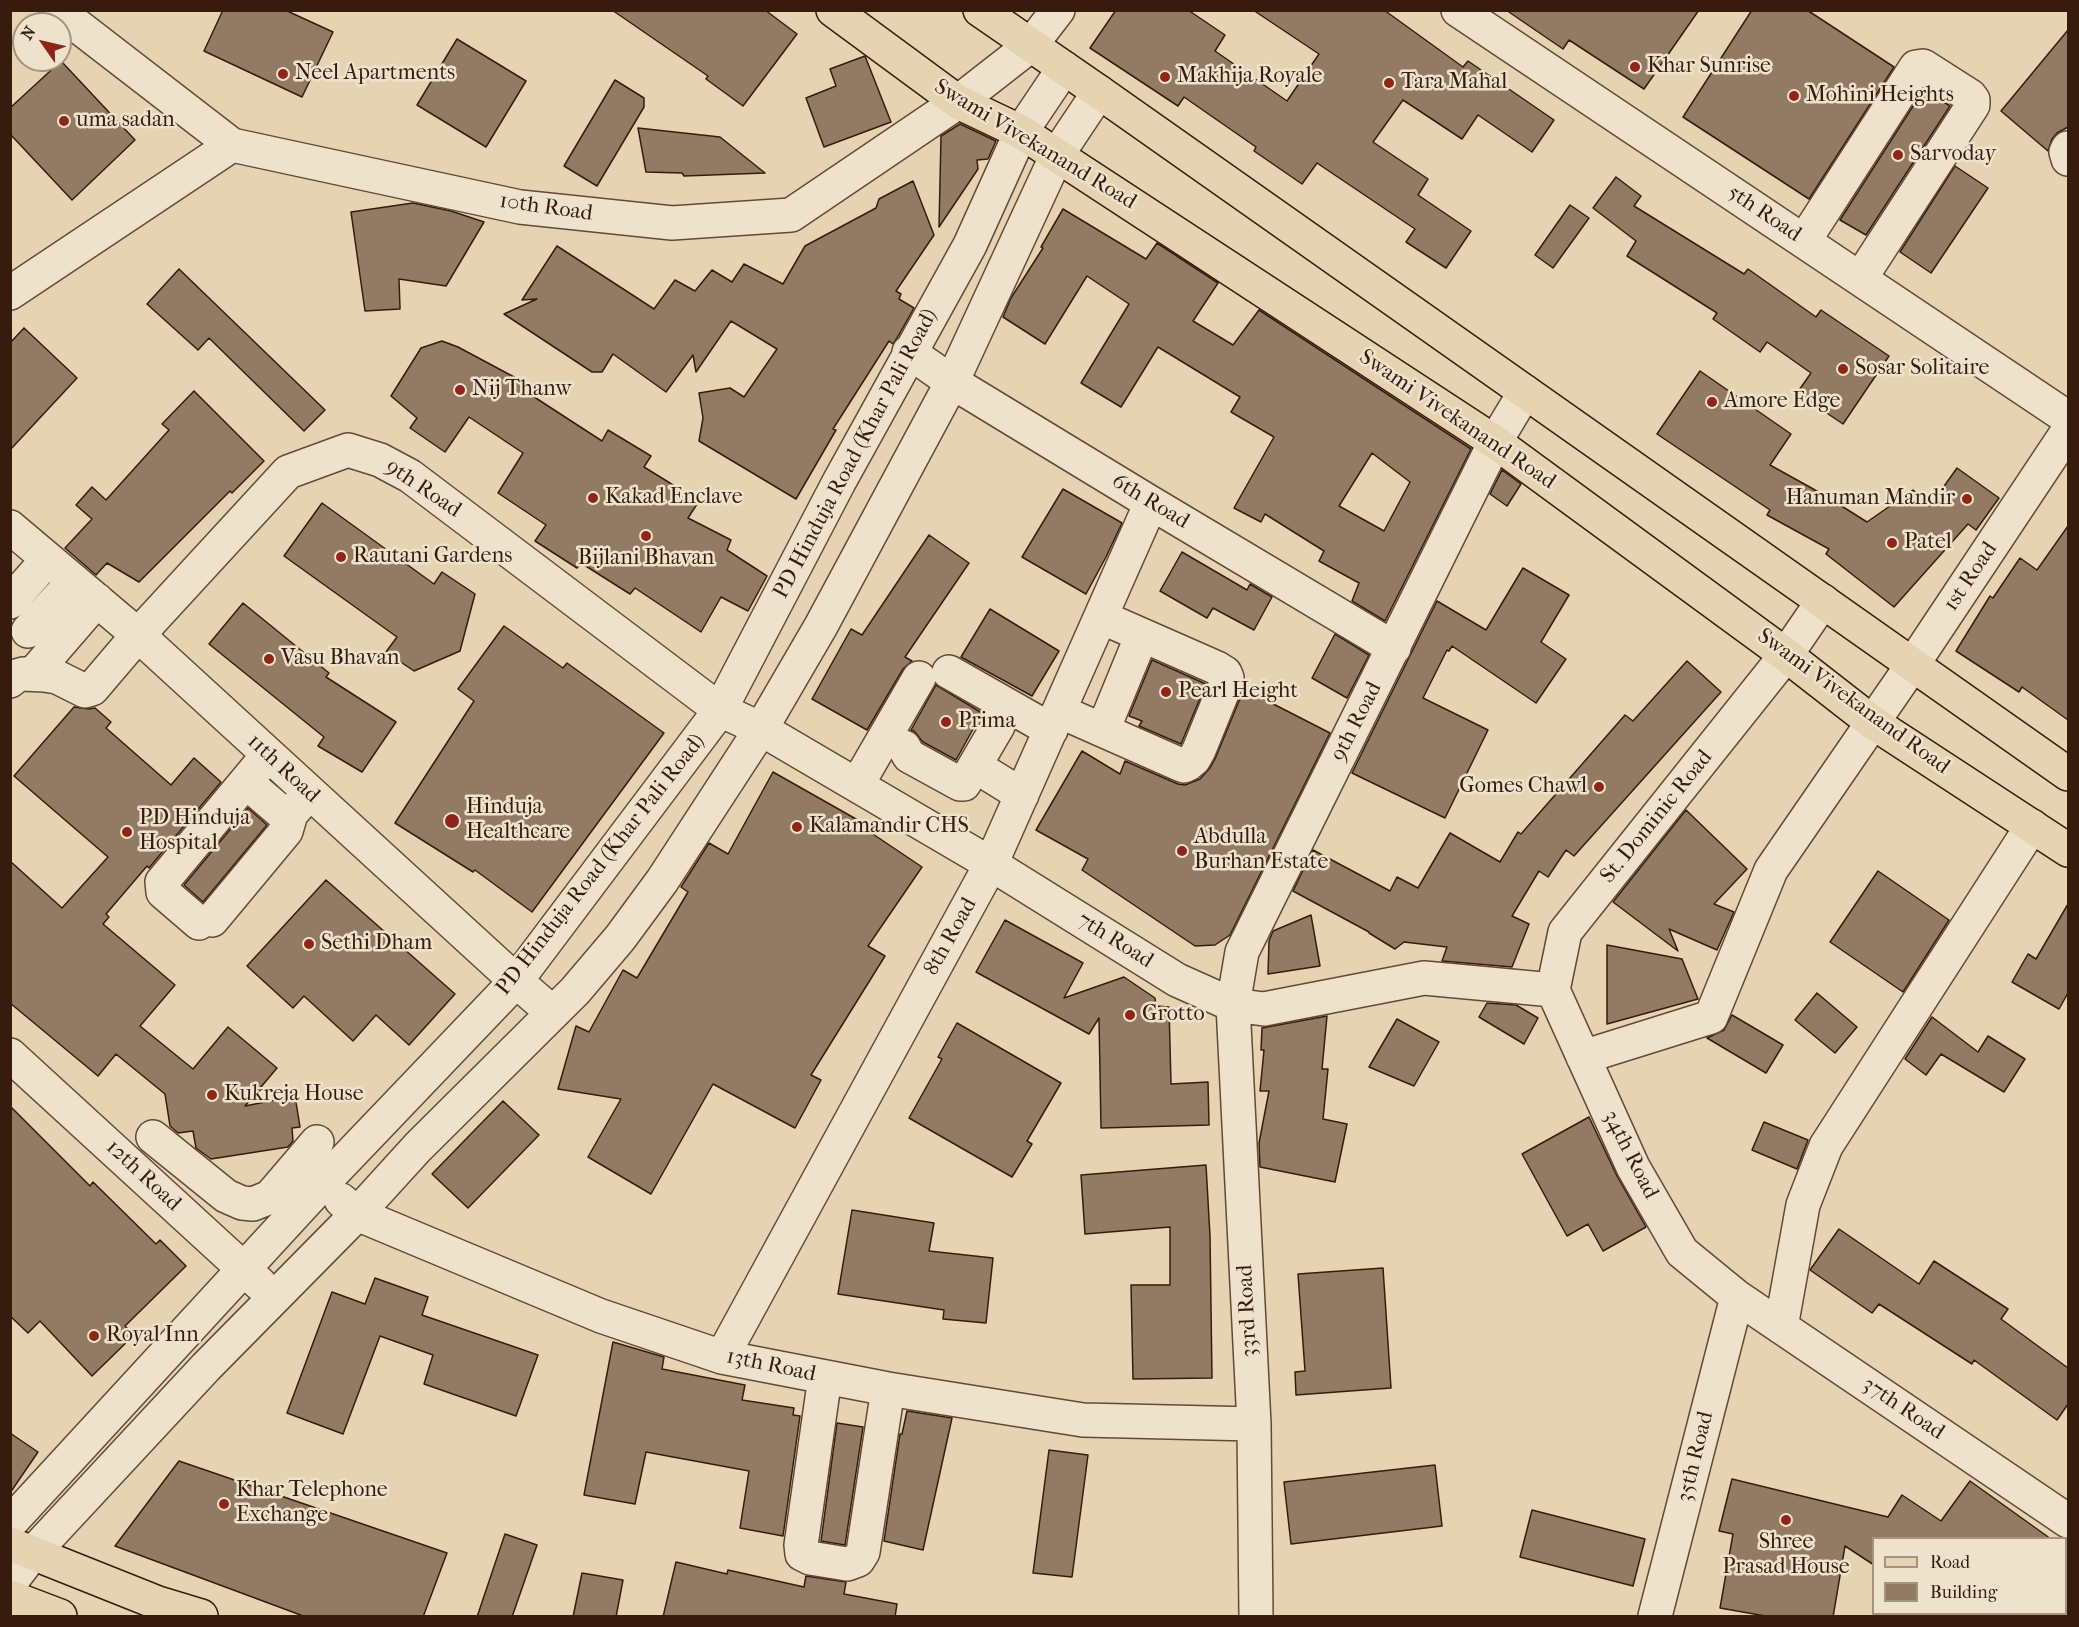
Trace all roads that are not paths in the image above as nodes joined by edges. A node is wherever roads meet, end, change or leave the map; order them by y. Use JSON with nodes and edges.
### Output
{"nodes":[{"id":1,"x":57,"y":10,"type":"edge"},
{"id":2,"x":833,"y":10,"type":"edge"},
{"id":3,"x":980,"y":10,"type":"edge"},
{"id":4,"x":1058,"y":10,"type":"edge"},
{"id":5,"x":1458,"y":10,"type":"edge"},
{"id":6,"x":1031,"y":45,"type":"junction"},
{"id":7,"x":1064,"y":68,"type":"junction"},
{"id":8,"x":1099,"y":92,"type":"junction"},
{"id":9,"x":958,"y":102,"type":"junction"},
{"id":10,"x":1021,"y":132,"type":"junction"},
{"id":11,"x":232,"y":145,"type":"junction"},
{"id":12,"x":2068,"y":147,"type":"edge"},
{"id":13,"x":1057,"y":155,"type":"junction"},
{"id":14,"x":2068,"y":159,"type":"edge"},
{"id":15,"x":1804,"y":241,"type":"junction"},
{"id":16,"x":1860,"y":279,"type":"junction"},
{"id":17,"x":10,"y":294,"type":"edge"},
{"id":18,"x":909,"y":352,"type":"junction"},
{"id":19,"x":952,"y":382,"type":"junction"},
{"id":20,"x":1525,"y":392,"type":"junction"},
{"id":21,"x":2068,"y":418,"type":"edge"},
{"id":22,"x":2068,"y":431,"type":"edge"},
{"id":23,"x":1495,"y":442,"type":"junction"},
{"id":24,"x":1151,"y":503,"type":"junction"},
{"id":25,"x":55,"y":569,"type":"edge"},
{"id":26,"x":1823,"y":601,"type":"junction"},
{"id":27,"x":1101,"y":617,"type":"junction"},
{"id":28,"x":138,"y":635,"type":"junction"},
{"id":29,"x":1142,"y":635,"type":"junction"},
{"id":30,"x":27,"y":644,"type":"edge"},
{"id":31,"x":1394,"y":648,"type":"junction"},
{"id":32,"x":1786,"y":656,"type":"junction"},
{"id":33,"x":1913,"y":664,"type":"junction"},
{"id":34,"x":720,"y":711,"type":"junction"},
{"id":35,"x":996,"y":713,"type":"junction"},
{"id":36,"x":1872,"y":722,"type":"junction"},
{"id":37,"x":761,"y":729,"type":"junction"},
{"id":38,"x":1103,"y":730,"type":"junction"},
{"id":39,"x":1050,"y":732,"type":"junction"},
{"id":40,"x":905,"y":741,"type":"junction"},
{"id":41,"x":268,"y":756,"type":"junction"},
{"id":42,"x":975,"y":766,"type":"junction"},
{"id":43,"x":2068,"y":774,"type":"edge"},
{"id":44,"x":246,"y":782,"type":"junction"},
{"id":45,"x":305,"y":789,"type":"junction"},
{"id":46,"x":1023,"y":795,"type":"junction"},
{"id":47,"x":880,"y":799,"type":"junction"},
{"id":48,"x":284,"y":814,"type":"junction"},
{"id":49,"x":2032,"y":826,"type":"junction"},
{"id":50,"x":2068,"y":850,"type":"edge"},
{"id":51,"x":991,"y":864,"type":"junction"},
{"id":52,"x":516,"y":981,"type":"junction"},
{"id":53,"x":1553,"y":990,"type":"junction"},
{"id":54,"x":1233,"y":1005,"type":"junction"},
{"id":55,"x":553,"y":1013,"type":"junction"},
{"id":56,"x":10,"y":1055,"type":"edge"},
{"id":57,"x":1583,"y":1057,"type":"junction"},
{"id":58,"x":321,"y":1155,"type":"junction"},
{"id":59,"x":131,"y":1165,"type":"junction"},
{"id":60,"x":254,"y":1201,"type":"junction"},
{"id":61,"x":357,"y":1214,"type":"junction"},
{"id":62,"x":278,"y":1231,"type":"junction"},
{"id":63,"x":247,"y":1264,"type":"junction"},
{"id":64,"x":1737,"y":1297,"type":"junction"},
{"id":65,"x":274,"y":1298,"type":"junction"},
{"id":66,"x":1781,"y":1327,"type":"junction"},
{"id":67,"x":722,"y":1357,"type":"junction"},
{"id":68,"x":825,"y":1377,"type":"junction"},
{"id":69,"x":888,"y":1389,"type":"junction"},
{"id":70,"x":1254,"y":1424,"type":"junction"},
{"id":71,"x":2068,"y":1521,"type":"edge"},
{"id":72,"x":10,"y":1522,"type":"edge"},
{"id":73,"x":21,"y":1549,"type":"edge"},
{"id":74,"x":10,"y":1583,"type":"edge"},
{"id":75,"x":10,"y":1597,"type":"edge"},
{"id":76,"x":60,"y":1617,"type":"edge"},
{"id":77,"x":201,"y":1617,"type":"edge"},
{"id":78,"x":1256,"y":1617,"type":"edge"},
{"id":79,"x":1655,"y":1617,"type":"edge"}],
"edges":[{"from":1,"to":11,"type":"street","name":"10th Road"},
{"from":2,"to":9,"type":"main road","name":"Swami Vivekanand Road"},
{"from":3,"to":6,"type":"main road"},
{"from":4,"to":6,"type":"street","name":"10th Road"},
{"from":5,"to":15,"type":"street","name":"5th Road"},
{"from":6,"to":7,"type":"main road"},
{"from":6,"to":9,"type":"street","name":"10th Road"},
{"from":7,"to":8,"type":"main road"},
{"from":7,"to":10,"type":"street","name":"PD Hinduja Road (Khar Pali Road)"},
{"from":8,"to":13,"type":"street"},
{"from":8,"to":20,"type":"main road"},
{"from":9,"to":10,"type":"main road","name":"Swami Vivekanand Road"},
{"from":9,"to":11,"type":"street","name":"10th Road"},
{"from":10,"to":13,"type":"main road","name":"Swami Vivekanand Road"},
{"from":10,"to":18,"type":"street","name":"PD Hinduja Road (Khar Pali Road)"},
{"from":11,"to":17,"type":"street"},
{"from":12,"to":14,"type":"street"},
{"from":13,"to":19,"type":"street"},
{"from":13,"to":23,"type":"main road","name":"Swami Vivekanand Road"},
{"from":15,"to":16,"type":"street","name":"5th Road"},
{"from":15,"to":16,"type":"street"},
{"from":16,"to":21,"type":"street","name":"5th Road"},
{"from":18,"to":19,"type":"street","name":"6th Road"},
{"from":18,"to":34,"type":"street","name":"PD Hinduja Road (Khar Pali Road)"},
{"from":19,"to":24,"type":"street","name":"6th Road"},
{"from":19,"to":37,"type":"street"},
{"from":20,"to":23,"type":"street","name":"9th Road"},
{"from":20,"to":26,"type":"main road"},
{"from":22,"to":33,"type":"street","name":"1st Road"},
{"from":23,"to":31,"type":"street","name":"9th Road"},
{"from":23,"to":32,"type":"main road","name":"Swami Vivekanand Road"},
{"from":24,"to":27,"type":"street","name":"8th Road"},
{"from":24,"to":31,"type":"street","name":"6th Road"},
{"from":25,"to":28,"type":"street","name":"11th Road"},
{"from":25,"to":30,"type":"street"},
{"from":25,"to":30,"type":"street"},
{"from":26,"to":32,"type":"street","name":"St. Dominic Road"},
{"from":26,"to":33,"type":"main road"},
{"from":27,"to":29,"type":"street"},
{"from":27,"to":39,"type":"street","name":"8th Road"},
{"from":28,"to":30,"type":"street","name":"9th Road"},
{"from":28,"to":34,"type":"street","name":"9th Road"},
{"from":28,"to":41,"type":"street","name":"11th Road"},
{"from":29,"to":38,"type":"street"},
{"from":29,"to":38,"type":"street"},
{"from":31,"to":54,"type":"street","name":"9th Road"},
{"from":32,"to":36,"type":"main road","name":"Swami Vivekanand Road"},
{"from":32,"to":53,"type":"street","name":"St. Dominic Road"},
{"from":33,"to":36,"type":"street","name":"1st Road"},
{"from":33,"to":43,"type":"main road"},
{"from":34,"to":37,"type":"street","name":"7th Road"},
{"from":34,"to":52,"type":"street","name":"PD Hinduja Road (Khar Pali Road)"},
{"from":35,"to":39,"type":"street"},
{"from":35,"to":40,"type":"street"},
{"from":35,"to":42,"type":"street"},
{"from":36,"to":49,"type":"main road","name":"Swami Vivekanand Road"},
{"from":36,"to":57,"type":"street","name":"1st Road"},
{"from":37,"to":47,"type":"street","name":"7th Road"},
{"from":37,"to":55,"type":"street"},
{"from":38,"to":39,"type":"street"},
{"from":39,"to":46,"type":"street","name":"8th Road"},
{"from":40,"to":42,"type":"street"},
{"from":40,"to":47,"type":"street"},
{"from":40,"to":47,"type":"street"},
{"from":41,"to":44,"type":"street"},
{"from":41,"to":45,"type":"street","name":"11th Road"},
{"from":42,"to":46,"type":"street"},
{"from":44,"to":48,"type":"street"},
{"from":44,"to":48,"type":"street"},
{"from":45,"to":48,"type":"street"},
{"from":45,"to":52,"type":"street","name":"11th Road"},
{"from":46,"to":51,"type":"street","name":"8th Road"},
{"from":47,"to":51,"type":"street","name":"7th Road"},
{"from":49,"to":50,"type":"main road","name":"Swami Vivekanand Road"},
{"from":49,"to":66,"type":"street"},
{"from":51,"to":54,"type":"street","name":"7th Road"},
{"from":51,"to":67,"type":"street","name":"8th Road"},
{"from":52,"to":55,"type":"street","name":"11th Road"},
{"from":52,"to":58,"type":"street","name":"PD Hinduja Road (Khar Pali Road)"},
{"from":53,"to":54,"type":"street","name":"7th Road"},
{"from":53,"to":57,"type":"street","name":"34th Road"},
{"from":54,"to":70,"type":"street","name":"33rd Road"},
{"from":55,"to":61,"type":"street"},
{"from":56,"to":59,"type":"street","name":"12th Road"},
{"from":57,"to":64,"type":"street","name":"34th Road"},
{"from":58,"to":60,"type":"street"},
{"from":58,"to":61,"type":"street","name":"13th Road"},
{"from":58,"to":62,"type":"street","name":"PD Hinduja Road (Khar Pali Road)"},
{"from":59,"to":60,"type":"street"},
{"from":59,"to":63,"type":"street","name":"12th Road"},
{"from":60,"to":62,"type":"street"},
{"from":60,"to":63,"type":"street"},
{"from":61,"to":65,"type":"street"},
{"from":61,"to":67,"type":"street","name":"13th Road"},
{"from":62,"to":63,"type":"street","name":"PD Hinduja Road (Khar Pali Road)"},
{"from":63,"to":65,"type":"street","name":"12th Road"},
{"from":63,"to":72,"type":"street","name":"PD Hinduja Road (Khar Pali Road)"},
{"from":64,"to":66,"type":"street","name":"37th Road"},
{"from":64,"to":79,"type":"street","name":"35th Road"},
{"from":65,"to":73,"type":"street"},
{"from":66,"to":71,"type":"street","name":"37th Road"},
{"from":67,"to":68,"type":"street","name":"13th Road"},
{"from":68,"to":69,"type":"street","name":"13th Road"},
{"from":68,"to":69,"type":"street"},
{"from":69,"to":70,"type":"street","name":"13th Road"},
{"from":70,"to":78,"type":"street","name":"33rd Road"},
{"from":73,"to":74,"type":"street"},
{"from":73,"to":77,"type":"main road"},
{"from":75,"to":76,"type":"main road"}]}
